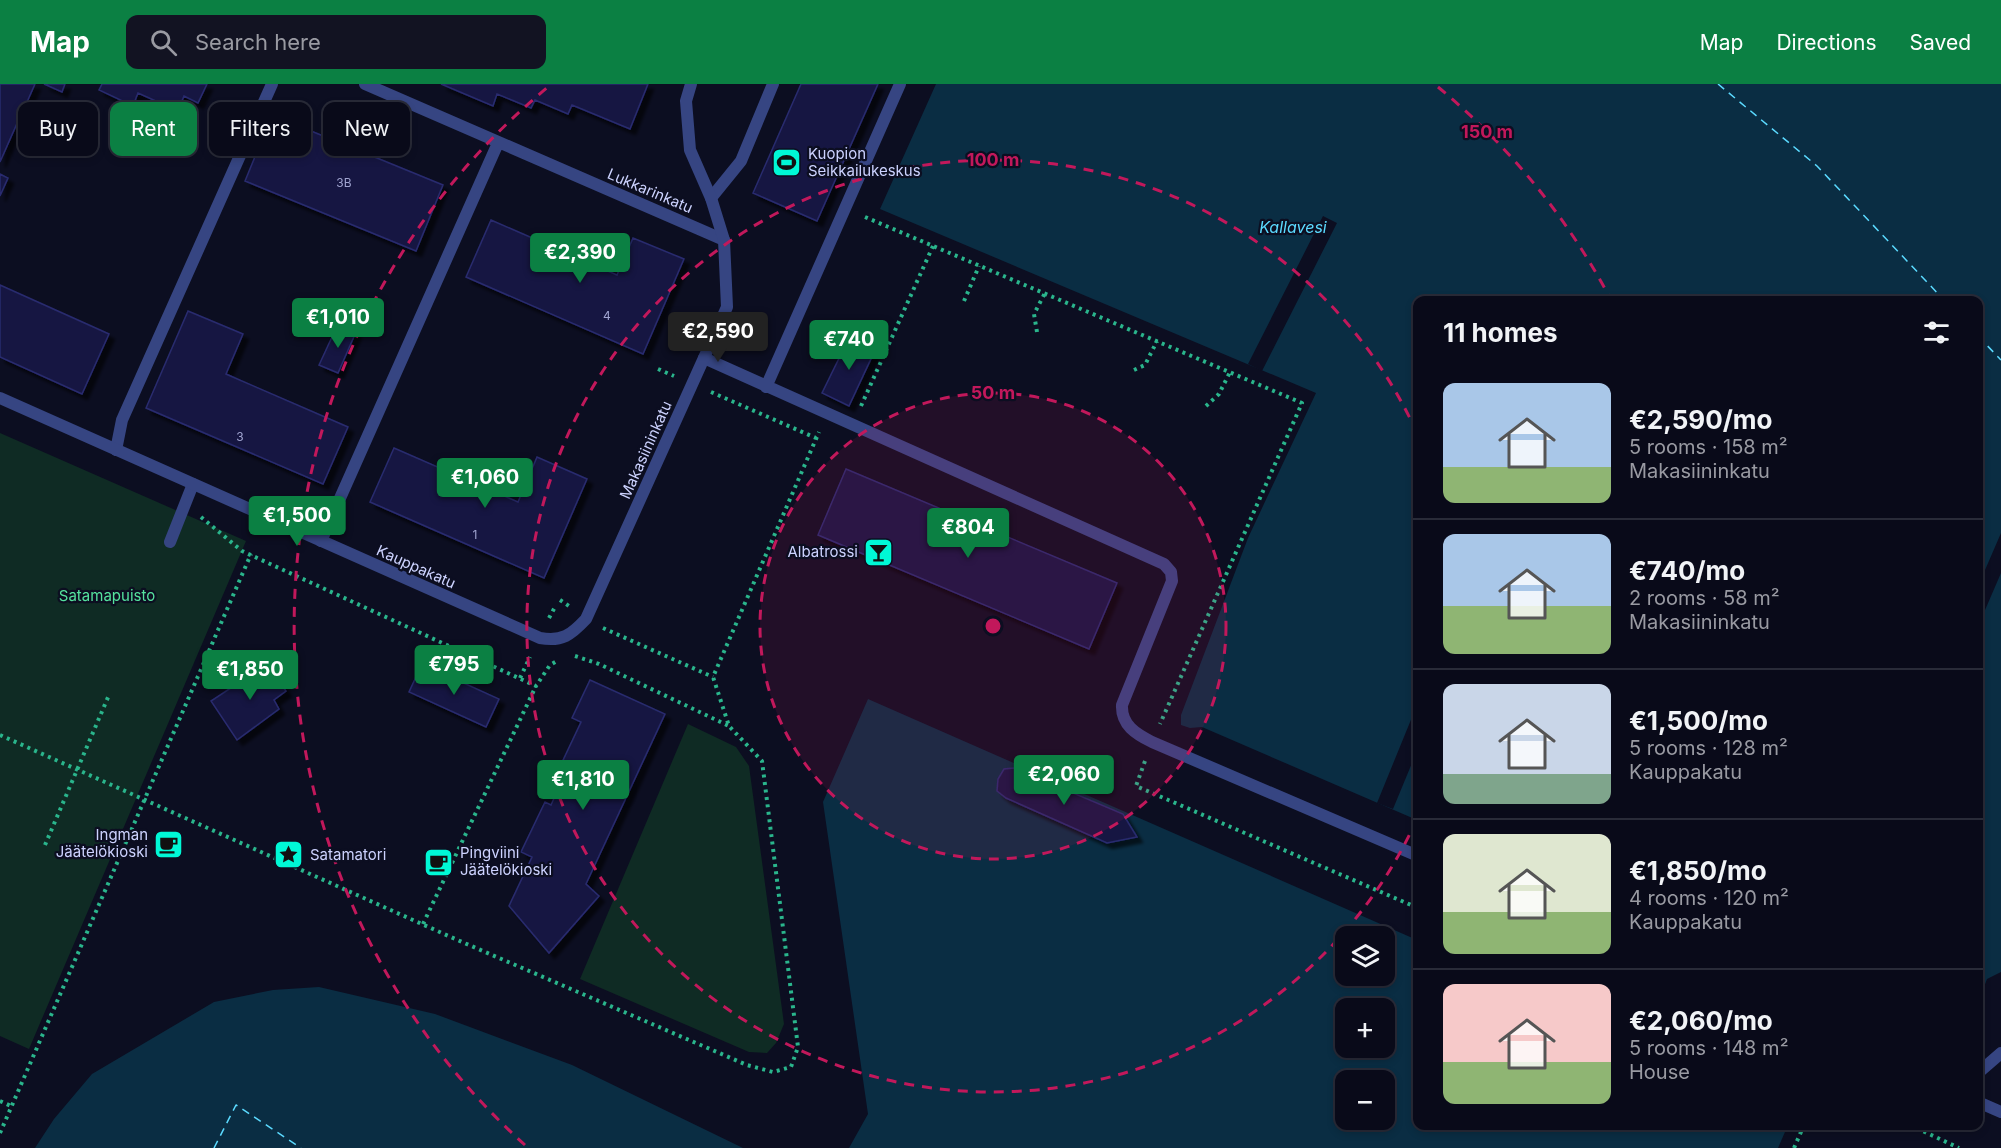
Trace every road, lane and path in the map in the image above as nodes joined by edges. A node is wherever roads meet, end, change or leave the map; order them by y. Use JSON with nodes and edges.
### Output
{"nodes":[{"id":1,"x":272,"y":84,"type":"edge"},
{"id":2,"x":365,"y":84,"type":"edge"},
{"id":3,"x":691,"y":84,"type":"edge"},
{"id":4,"x":773,"y":84,"type":"edge"},
{"id":5,"x":900,"y":84,"type":"edge"},
{"id":6,"x":498,"y":142,"type":"junction"},
{"id":7,"x":711,"y":198,"type":"junction"},
{"id":8,"x":724,"y":240,"type":"junction"},
{"id":9,"x":933,"y":246,"type":"dead end"},
{"id":10,"x":979,"y":266,"type":"dead end"},
{"id":11,"x":1045,"y":294,"type":"dead end"},
{"id":12,"x":964,"y":301,"type":"dead end"},
{"id":13,"x":1037,"y":332,"type":"dead end"},
{"id":14,"x":1157,"y":341,"type":"dead end"},
{"id":15,"x":704,"y":358,"type":"junction"},
{"id":16,"x":658,"y":369,"type":"dead end"},
{"id":17,"x":1134,"y":370,"type":"dead end"},
{"id":18,"x":1230,"y":372,"type":"dead end"},
{"id":19,"x":693,"y":384,"type":"junction"},
{"id":20,"x":766,"y":387,"type":"junction"},
{"id":21,"x":0,"y":398,"type":"edge"},
{"id":22,"x":1206,"y":406,"type":"dead end"},
{"id":23,"x":826,"y":415,"type":"junction"},
{"id":24,"x":816,"y":438,"type":"junction"},
{"id":25,"x":116,"y":450,"type":"junction"},
{"id":26,"x":193,"y":484,"type":"junction"},
{"id":27,"x":186,"y":504,"type":"junction"},
{"id":28,"x":321,"y":541,"type":"junction"},
{"id":29,"x":170,"y":542,"type":"dead end"},
{"id":30,"x":251,"y":555,"type":"junction"},
{"id":31,"x":560,"y":600,"type":"dead end"},
{"id":32,"x":586,"y":619,"type":"junction"},
{"id":33,"x":570,"y":655,"type":"dead end"},
{"id":34,"x":560,"y":660,"type":"dead end"},
{"id":35,"x":713,"y":677,"type":"junction"},
{"id":36,"x":536,"y":686,"type":"junction"},
{"id":37,"x":109,"y":695,"type":"dead end"},
{"id":38,"x":729,"y":726,"type":"junction"},
{"id":39,"x":0,"y":735,"type":"edge"},
{"id":40,"x":78,"y":770,"type":"junction"},
{"id":41,"x":145,"y":800,"type":"junction"},
{"id":42,"x":45,"y":845,"type":"dead end"},
{"id":43,"x":1413,"y":854,"type":"edge"},
{"id":44,"x":423,"y":924,"type":"junction"},
{"id":45,"x":2001,"y":1053,"type":"edge"},
{"id":46,"x":1983,"y":1069,"type":"edge"},
{"id":47,"x":0,"y":1101,"type":"edge"},
{"id":48,"x":1983,"y":1104,"type":"edge"},
{"id":49,"x":11,"y":1106,"type":"junction"},
{"id":50,"x":2001,"y":1112,"type":"edge"},
{"id":51,"x":1802,"y":1130,"type":"edge"},
{"id":52,"x":1921,"y":1130,"type":"edge"},
{"id":53,"x":0,"y":1133,"type":"edge"},
{"id":54,"x":1794,"y":1148,"type":"edge"},
{"id":55,"x":1959,"y":1148,"type":"edge"}],
"edges":[{"from":1,"to":25,"type":"street"},
{"from":2,"to":6,"type":"street","name":"Lukkarinkatu"},
{"from":3,"to":7,"type":"street","name":"Makasiininkatu"},
{"from":4,"to":7,"type":"street"},
{"from":5,"to":20,"type":"street"},
{"from":6,"to":8,"type":"street","name":"Lukkarinkatu"},
{"from":6,"to":28,"type":"street"},
{"from":7,"to":8,"type":"street","name":"Makasiininkatu"},
{"from":8,"to":15,"type":"street","name":"Makasiininkatu"},
{"from":9,"to":23,"type":"path"},
{"from":10,"to":12,"type":"path"},
{"from":11,"to":13,"type":"path"},
{"from":14,"to":17,"type":"path"},
{"from":15,"to":19,"type":"street","name":"Makasiininkatu"},
{"from":15,"to":20,"type":"street"},
{"from":16,"to":19,"type":"path"},
{"from":18,"to":22,"type":"path"},
{"from":19,"to":24,"type":"path"},
{"from":19,"to":32,"type":"street","name":"Makasiininkatu"},
{"from":20,"to":23,"type":"street"},
{"from":21,"to":25,"type":"street","name":"Kauppakatu"},
{"from":23,"to":24,"type":"path"},
{"from":23,"to":43,"type":"street"},
{"from":24,"to":35,"type":"path"},
{"from":25,"to":26,"type":"street","name":"Kauppakatu"},
{"from":26,"to":27,"type":"street"},
{"from":26,"to":28,"type":"street","name":"Kauppakatu"},
{"from":27,"to":29,"type":"street"},
{"from":27,"to":30,"type":"path"},
{"from":28,"to":32,"type":"street","name":"Kauppakatu"},
{"from":30,"to":36,"type":"path"},
{"from":30,"to":41,"type":"path"},
{"from":31,"to":32,"type":"path"},
{"from":32,"to":35,"type":"path"},
{"from":33,"to":38,"type":"path"},
{"from":34,"to":36,"type":"path"},
{"from":35,"to":38,"type":"path"},
{"from":36,"to":44,"type":"path"},
{"from":37,"to":40,"type":"path"},
{"from":38,"to":44,"type":"path"},
{"from":39,"to":40,"type":"path"},
{"from":40,"to":41,"type":"path"},
{"from":40,"to":42,"type":"path"},
{"from":41,"to":44,"type":"path"},
{"from":41,"to":49,"type":"path"},
{"from":45,"to":46,"type":"street"},
{"from":47,"to":49,"type":"path"},
{"from":48,"to":50,"type":"street"},
{"from":49,"to":53,"type":"path"},
{"from":51,"to":54,"type":"path"},
{"from":52,"to":55,"type":"path"}]}
